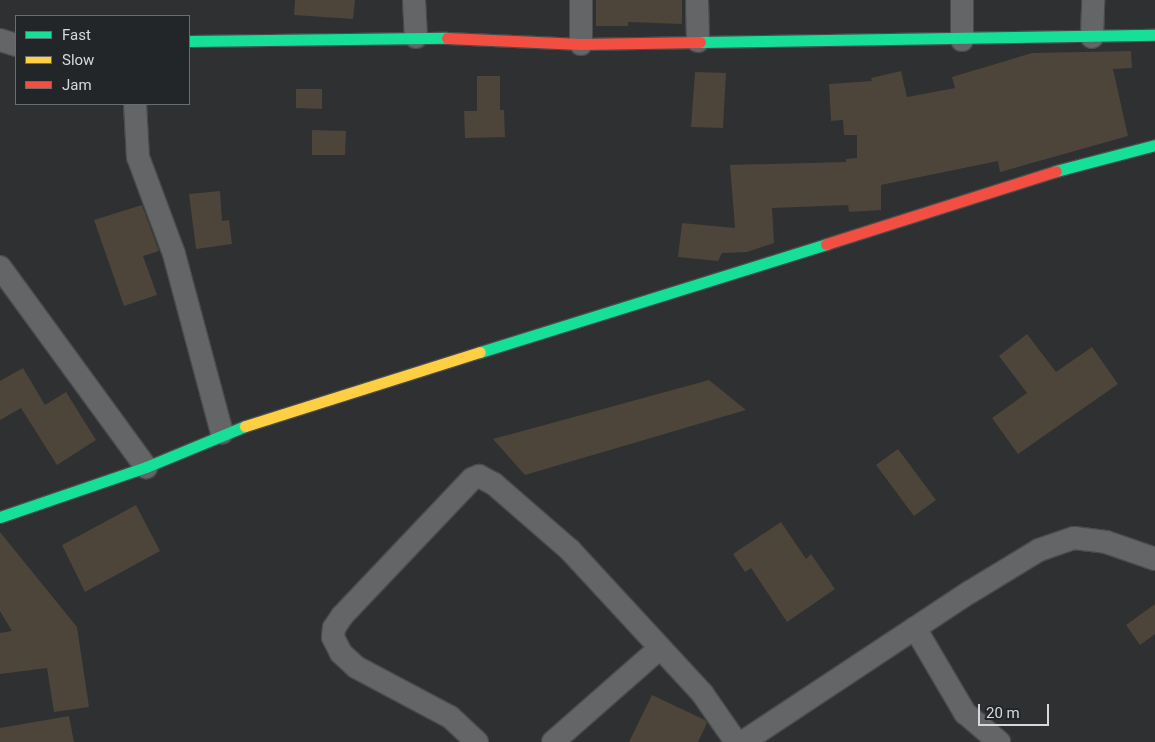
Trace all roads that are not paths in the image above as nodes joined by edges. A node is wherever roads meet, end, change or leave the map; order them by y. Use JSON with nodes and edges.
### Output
{"nodes":[{"id":1,"x":414,"y":0,"type":"edge"},
{"id":2,"x":581,"y":0,"type":"edge"},
{"id":3,"x":697,"y":0,"type":"edge"},
{"id":4,"x":962,"y":0,"type":"edge"},
{"id":5,"x":1093,"y":0,"type":"edge"},
{"id":6,"x":1155,"y":35,"type":"edge"},
{"id":7,"x":1092,"y":36,"type":"junction"},
{"id":8,"x":416,"y":37,"type":"junction"},
{"id":9,"x":0,"y":40,"type":"edge"},
{"id":10,"x":962,"y":40,"type":"junction"},
{"id":11,"x":190,"y":41,"type":"edge"},
{"id":12,"x":698,"y":41,"type":"junction"},
{"id":13,"x":581,"y":44,"type":"junction"},
{"id":14,"x":15,"y":45,"type":"edge"},
{"id":15,"x":135,"y":105,"type":"edge"},
{"id":16,"x":1155,"y":145,"type":"edge"},
{"id":17,"x":0,"y":267,"type":"edge"},
{"id":18,"x":222,"y":432,"type":"junction"},
{"id":19,"x":146,"y":467,"type":"junction"},
{"id":20,"x":0,"y":517,"type":"edge"},
{"id":21,"x":1155,"y":559,"type":"edge"},
{"id":22,"x":915,"y":628,"type":"junction"},
{"id":23,"x":660,"y":648,"type":"junction"},
{"id":24,"x":477,"y":742,"type":"edge"},
{"id":25,"x":552,"y":742,"type":"edge"},
{"id":26,"x":736,"y":742,"type":"edge"},
{"id":27,"x":743,"y":742,"type":"edge"},
{"id":28,"x":999,"y":742,"type":"edge"}],
"edges":[{"from":1,"to":8,"type":"street"},
{"from":2,"to":13,"type":"street"},
{"from":3,"to":12,"type":"street"},
{"from":4,"to":10,"type":"street"},
{"from":5,"to":7,"type":"street"},
{"from":6,"to":7,"type":"street"},
{"from":7,"to":10,"type":"street"},
{"from":8,"to":11,"type":"street"},
{"from":8,"to":13,"type":"street"},
{"from":9,"to":14,"type":"street"},
{"from":10,"to":12,"type":"street"},
{"from":12,"to":13,"type":"street"},
{"from":15,"to":18,"type":"street"},
{"from":16,"to":18,"type":"street"},
{"from":17,"to":19,"type":"street"},
{"from":18,"to":19,"type":"street"},
{"from":19,"to":20,"type":"street"},
{"from":21,"to":22,"type":"street"},
{"from":22,"to":27,"type":"street"},
{"from":22,"to":28,"type":"street"},
{"from":23,"to":24,"type":"street"},
{"from":23,"to":25,"type":"street"},
{"from":23,"to":26,"type":"street"}]}
